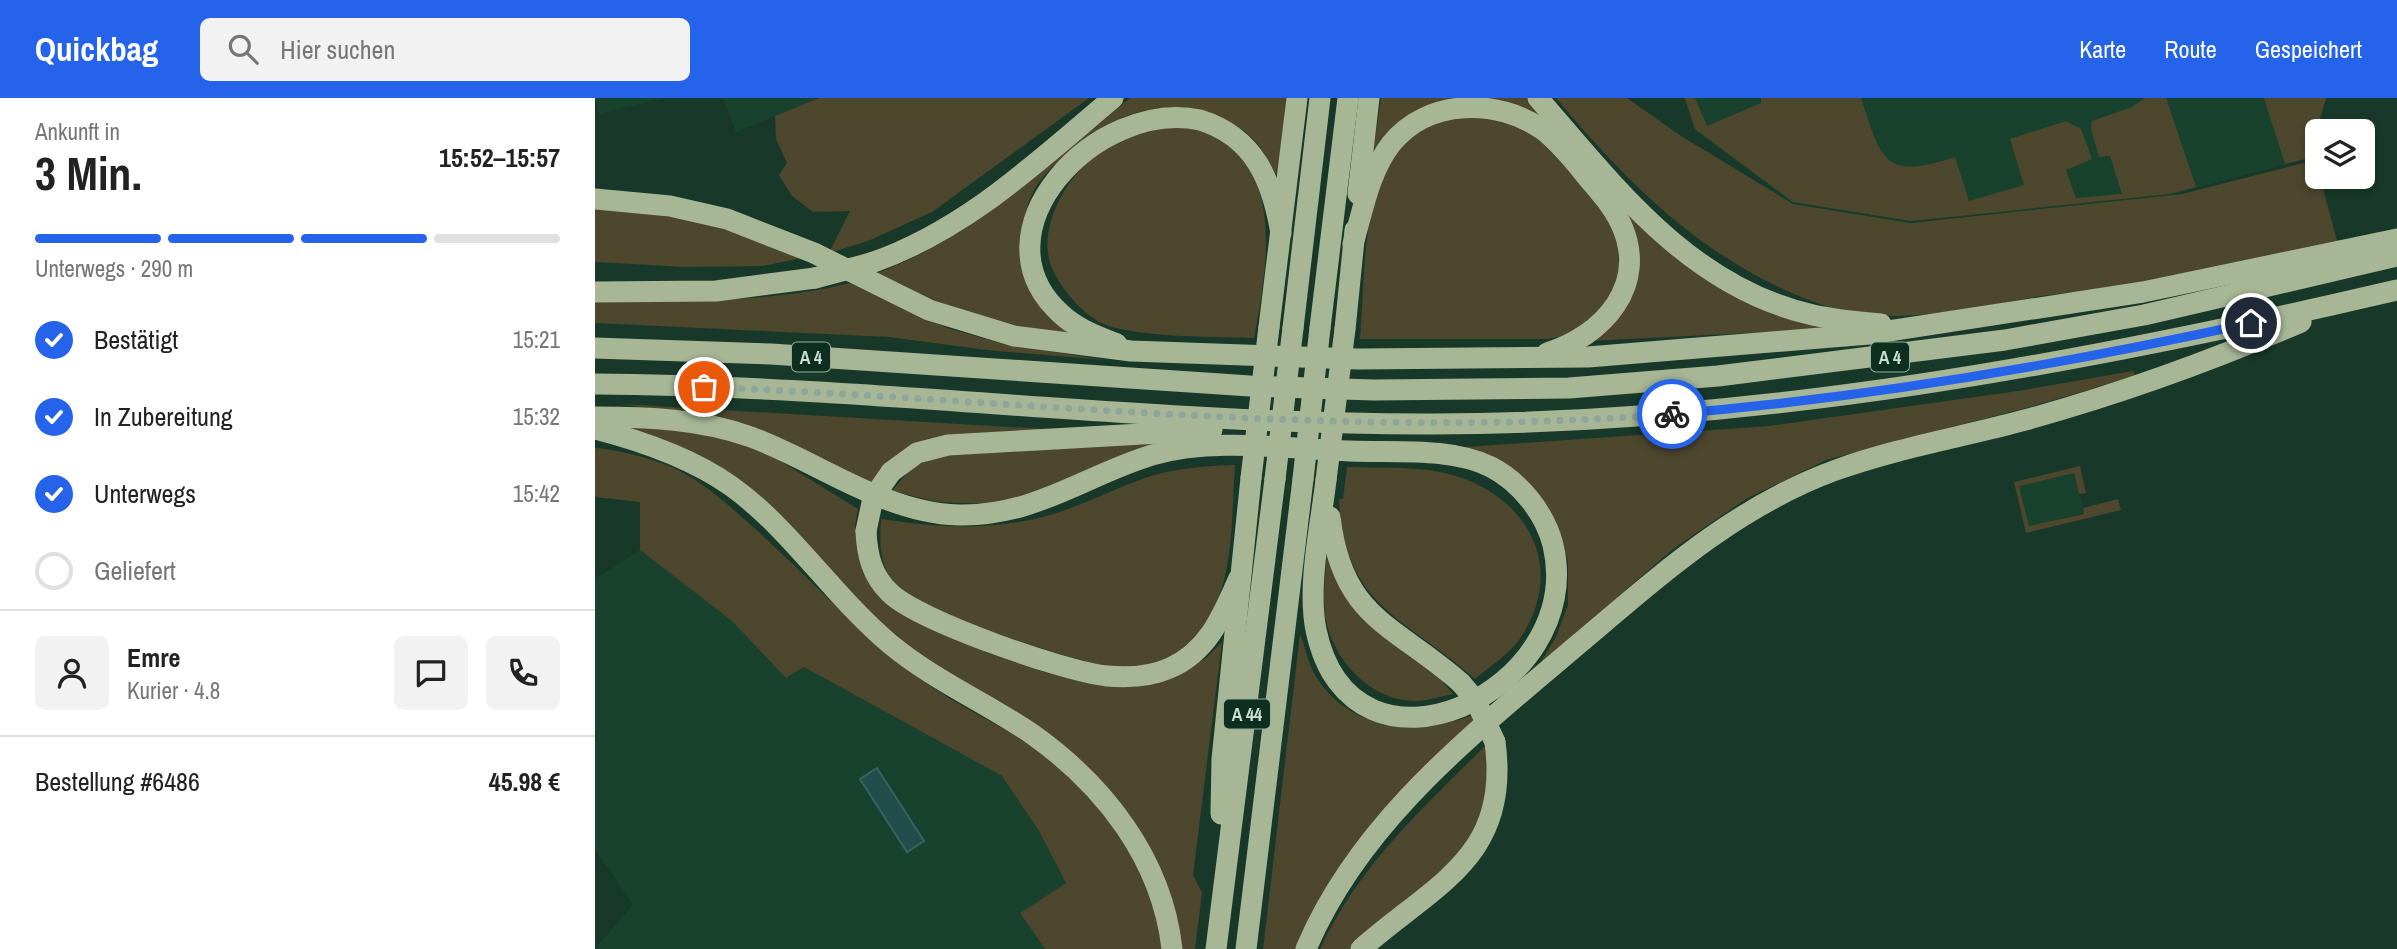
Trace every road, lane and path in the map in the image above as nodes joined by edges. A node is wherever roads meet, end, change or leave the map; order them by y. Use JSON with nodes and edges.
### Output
{"nodes":[{"id":1,"x":1112,"y":98,"type":"edge"},
{"id":2,"x":1297,"y":98,"type":"edge"},
{"id":3,"x":1320,"y":98,"type":"edge"},
{"id":4,"x":1347,"y":98,"type":"edge"},
{"id":5,"x":1369,"y":98,"type":"edge"},
{"id":6,"x":1538,"y":98,"type":"edge"},
{"id":7,"x":595,"y":199,"type":"edge"},
{"id":8,"x":1280,"y":233,"type":"junction"},
{"id":9,"x":2397,"y":239,"type":"edge"},
{"id":10,"x":1353,"y":244,"type":"junction"},
{"id":11,"x":2397,"y":256,"type":"edge"},
{"id":12,"x":2397,"y":290,"type":"edge"},
{"id":13,"x":595,"y":292,"type":"edge"},
{"id":14,"x":2347,"y":302,"type":"junction"},
{"id":15,"x":1922,"y":327,"type":"junction"},
{"id":16,"x":595,"y":348,"type":"edge"},
{"id":17,"x":1131,"y":351,"type":"junction"},
{"id":18,"x":1529,"y":359,"type":"junction"},
{"id":19,"x":595,"y":384,"type":"edge"},
{"id":20,"x":595,"y":417,"type":"edge"},
{"id":21,"x":1354,"y":423,"type":"junction"},
{"id":22,"x":595,"y":429,"type":"edge"},
{"id":23,"x":1326,"y":480,"type":"junction"},
{"id":24,"x":1239,"y":578,"type":"junction"},
{"id":25,"x":1172,"y":949,"type":"edge"},
{"id":26,"x":1210,"y":949,"type":"edge"},
{"id":27,"x":1216,"y":949,"type":"edge"},
{"id":28,"x":1246,"y":949,"type":"edge"},
{"id":29,"x":1306,"y":949,"type":"edge"},
{"id":30,"x":1361,"y":949,"type":"edge"}],
"edges":[{"from":1,"to":13,"type":"highway","bridge":true},
{"from":2,"to":8,"type":"highway"},
{"from":3,"to":27,"type":"highway","number":"A 44","bridge":true},
{"from":4,"to":28,"type":"highway","number":"A 44","bridge":true},
{"from":5,"to":10,"type":"highway"},
{"from":6,"to":15,"type":"highway"},
{"from":7,"to":17,"type":"highway"},
{"from":8,"to":17,"type":"highway"},
{"from":8,"to":24,"type":"highway","bridge":true},
{"from":9,"to":15,"type":"highway"},
{"from":10,"to":18,"type":"highway"},
{"from":10,"to":23,"type":"highway","bridge":true},
{"from":11,"to":16,"type":"highway","number":"A 4"},
{"from":12,"to":14,"type":"highway","number":"A 4"},
{"from":14,"to":21,"type":"highway","number":"A 4"},
{"from":14,"to":29,"type":"highway"},
{"from":15,"to":18,"type":"highway"},
{"from":17,"to":18,"type":"highway"},
{"from":19,"to":21,"type":"highway","number":"A 4"},
{"from":20,"to":23,"type":"highway"},
{"from":21,"to":24,"type":"highway","bridge":true},
{"from":22,"to":25,"type":"highway"},
{"from":23,"to":30,"type":"highway","bridge":true},
{"from":24,"to":26,"type":"highway"}]}
